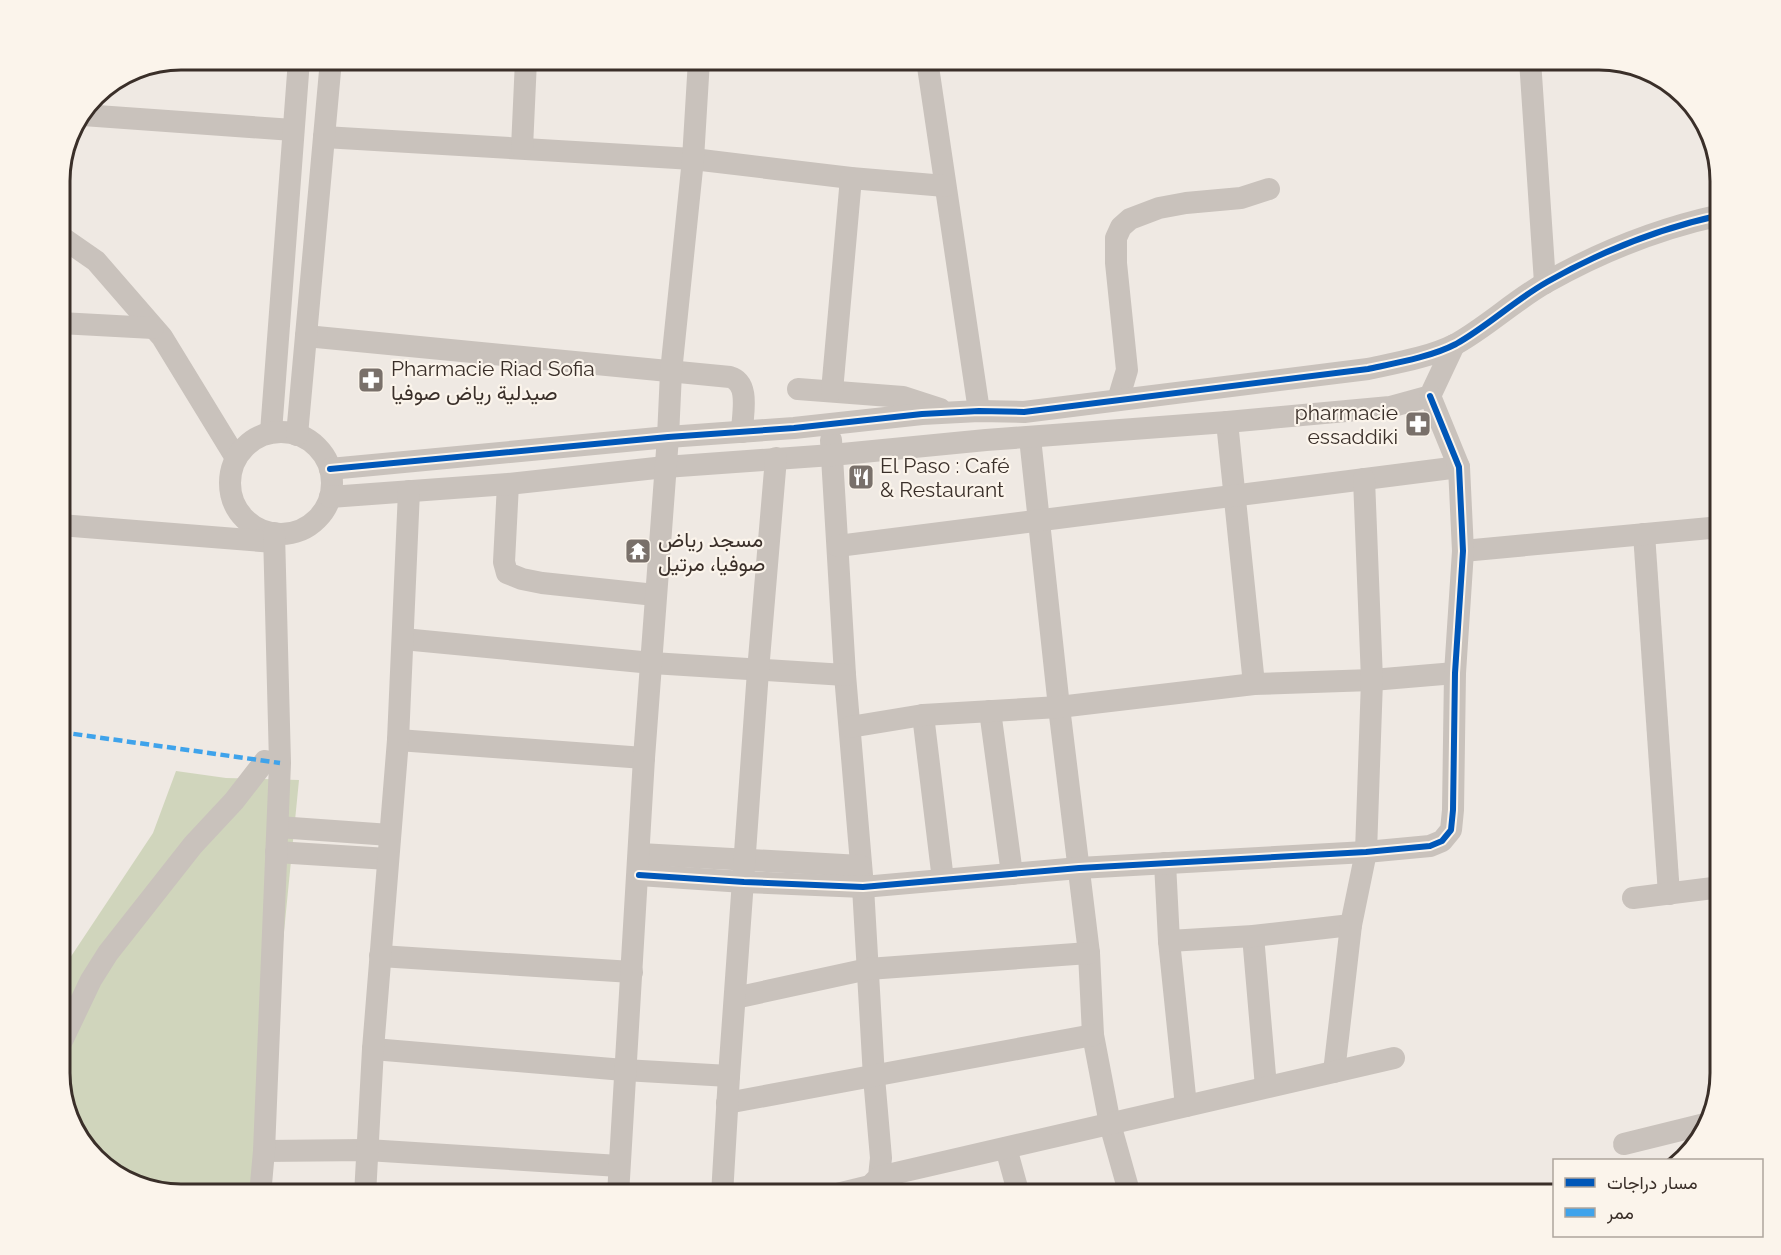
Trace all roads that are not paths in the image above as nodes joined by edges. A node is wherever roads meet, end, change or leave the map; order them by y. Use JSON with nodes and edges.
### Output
{"nodes":[{"id":1,"x":298,"y":70,"type":"edge"},
{"id":2,"x":330,"y":70,"type":"edge"},
{"id":3,"x":526,"y":70,"type":"edge"},
{"id":4,"x":698,"y":70,"type":"edge"},
{"id":5,"x":928,"y":70,"type":"edge"},
{"id":6,"x":1531,"y":70,"type":"edge"},
{"id":7,"x":92,"y":116,"type":"edge"},
{"id":8,"x":293,"y":130,"type":"junction"},
{"id":9,"x":324,"y":137,"type":"junction"},
{"id":10,"x":522,"y":148,"type":"junction"},
{"id":11,"x":693,"y":159,"type":"junction"},
{"id":12,"x":851,"y":178,"type":"junction"},
{"id":13,"x":945,"y":186,"type":"junction"},
{"id":14,"x":1269,"y":189,"type":"dead end"},
{"id":15,"x":1710,"y":218,"type":"edge"},
{"id":16,"x":71,"y":244,"type":"edge"},
{"id":17,"x":1545,"y":283,"type":"junction"},
{"id":18,"x":71,"y":323,"type":"edge"},
{"id":19,"x":153,"y":327,"type":"junction"},
{"id":20,"x":306,"y":336,"type":"junction"},
{"id":21,"x":1454,"y":345,"type":"junction"},
{"id":22,"x":671,"y":372,"type":"junction"},
{"id":23,"x":798,"y":389,"type":"dead end"},
{"id":24,"x":832,"y":391,"type":"junction"},
{"id":25,"x":1430,"y":396,"type":"junction"},
{"id":26,"x":1118,"y":400,"type":"junction"},
{"id":27,"x":979,"y":411,"type":"junction"},
{"id":28,"x":950,"y":412,"type":"junction"},
{"id":29,"x":1227,"y":422,"type":"junction"},
{"id":30,"x":829,"y":424,"type":"junction"},
{"id":31,"x":271,"y":432,"type":"junction"},
{"id":32,"x":742,"y":432,"type":"junction"},
{"id":33,"x":297,"y":435,"type":"junction"},
{"id":34,"x":668,"y":437,"type":"junction"},
{"id":35,"x":1030,"y":438,"type":"junction"},
{"id":36,"x":832,"y":455,"type":"junction"},
{"id":37,"x":236,"y":458,"type":"junction"},
{"id":38,"x":776,"y":458,"type":"junction"},
{"id":39,"x":665,"y":467,"type":"junction"},
{"id":40,"x":1459,"y":467,"type":"junction"},
{"id":41,"x":330,"y":469,"type":"junction"},
{"id":42,"x":1364,"y":479,"type":"junction"},
{"id":43,"x":508,"y":484,"type":"junction"},
{"id":44,"x":409,"y":491,"type":"junction"},
{"id":45,"x":1234,"y":495,"type":"junction"},
{"id":46,"x":330,"y":498,"type":"junction"},
{"id":47,"x":1037,"y":520,"type":"junction"},
{"id":48,"x":71,"y":526,"type":"edge"},
{"id":49,"x":1710,"y":528,"type":"edge"},
{"id":50,"x":1644,"y":534,"type":"junction"},
{"id":51,"x":274,"y":537,"type":"junction"},
{"id":52,"x":838,"y":546,"type":"junction"},
{"id":53,"x":1463,"y":551,"type":"junction"},
{"id":54,"x":655,"y":595,"type":"junction"},
{"id":55,"x":404,"y":639,"type":"junction"},
{"id":56,"x":652,"y":663,"type":"junction"},
{"id":57,"x":758,"y":671,"type":"junction"},
{"id":58,"x":1455,"y":673,"type":"junction"},
{"id":59,"x":845,"y":675,"type":"junction"},
{"id":60,"x":1372,"y":680,"type":"junction"},
{"id":61,"x":1254,"y":684,"type":"junction"},
{"id":62,"x":1059,"y":707,"type":"junction"},
{"id":63,"x":990,"y":711,"type":"junction"},
{"id":64,"x":923,"y":715,"type":"junction"},
{"id":65,"x":850,"y":727,"type":"junction"},
{"id":66,"x":398,"y":740,"type":"junction"},
{"id":67,"x":644,"y":758,"type":"junction"},
{"id":68,"x":265,"y":761,"type":"dead end"},
{"id":69,"x":278,"y":827,"type":"junction"},
{"id":70,"x":390,"y":835,"type":"junction"},
{"id":71,"x":276,"y":852,"type":"junction"},
{"id":72,"x":1366,"y":852,"type":"junction"},
{"id":73,"x":388,"y":859,"type":"junction"},
{"id":74,"x":1165,"y":863,"type":"junction"},
{"id":75,"x":639,"y":865,"type":"junction"},
{"id":76,"x":1079,"y":868,"type":"junction"},
{"id":77,"x":745,"y":871,"type":"junction"},
{"id":78,"x":1012,"y":874,"type":"junction"},
{"id":79,"x":862,"y":876,"type":"junction"},
{"id":80,"x":944,"y":880,"type":"junction"},
{"id":81,"x":1710,"y":888,"type":"edge"},
{"id":82,"x":1669,"y":894,"type":"junction"},
{"id":83,"x":1633,"y":898,"type":"dead end"},
{"id":84,"x":1352,"y":925,"type":"junction"},
{"id":85,"x":1253,"y":936,"type":"junction"},
{"id":86,"x":1169,"y":941,"type":"junction"},
{"id":87,"x":1089,"y":953,"type":"junction"},
{"id":88,"x":380,"y":956,"type":"junction"},
{"id":89,"x":868,"y":969,"type":"junction"},
{"id":90,"x":632,"y":972,"type":"junction"},
{"id":91,"x":735,"y":998,"type":"junction"},
{"id":92,"x":71,"y":1021,"type":"edge"},
{"id":93,"x":1093,"y":1035,"type":"junction"},
{"id":94,"x":372,"y":1049,"type":"junction"},
{"id":95,"x":1394,"y":1058,"type":"dead end"},
{"id":96,"x":624,"y":1070,"type":"junction"},
{"id":97,"x":1334,"y":1072,"type":"junction"},
{"id":98,"x":729,"y":1076,"type":"junction"},
{"id":99,"x":874,"y":1077,"type":"junction"},
{"id":100,"x":1266,"y":1087,"type":"junction"},
{"id":101,"x":727,"y":1103,"type":"junction"},
{"id":102,"x":1186,"y":1106,"type":"junction"},
{"id":103,"x":1110,"y":1124,"type":"junction"},
{"id":104,"x":1697,"y":1127,"type":"edge"},
{"id":105,"x":1624,"y":1144,"type":"dead end"},
{"id":106,"x":1006,"y":1148,"type":"junction"},
{"id":107,"x":367,"y":1150,"type":"junction"},
{"id":108,"x":264,"y":1151,"type":"junction"},
{"id":109,"x":619,"y":1166,"type":"junction"},
{"id":110,"x":879,"y":1177,"type":"junction"},
{"id":111,"x":261,"y":1184,"type":"edge"},
{"id":112,"x":365,"y":1184,"type":"edge"},
{"id":113,"x":618,"y":1184,"type":"edge"},
{"id":114,"x":723,"y":1184,"type":"edge"},
{"id":115,"x":872,"y":1184,"type":"edge"},
{"id":116,"x":1016,"y":1184,"type":"edge"},
{"id":117,"x":1127,"y":1184,"type":"edge"}],
"edges":[{"from":1,"to":8,"type":"street"},
{"from":2,"to":9,"type":"street"},
{"from":3,"to":10,"type":"street"},
{"from":4,"to":11,"type":"street"},
{"from":5,"to":13,"type":"street"},
{"from":6,"to":17,"type":"street"},
{"from":7,"to":8,"type":"street"},
{"from":8,"to":31,"type":"street"},
{"from":9,"to":10,"type":"street"},
{"from":9,"to":20,"type":"street"},
{"from":10,"to":11,"type":"street"},
{"from":11,"to":12,"type":"street"},
{"from":11,"to":22,"type":"street"},
{"from":12,"to":13,"type":"street"},
{"from":12,"to":24,"type":"street"},
{"from":13,"to":27,"type":"street"},
{"from":14,"to":26,"type":"street"},
{"from":15,"to":17,"type":"street"},
{"from":16,"to":19,"type":"street"},
{"from":17,"to":21,"type":"street"},
{"from":18,"to":19,"type":"street"},
{"from":19,"to":37,"type":"street"},
{"from":20,"to":22,"type":"street"},
{"from":20,"to":33,"type":"street"},
{"from":21,"to":25,"type":"street"},
{"from":21,"to":26,"type":"street"},
{"from":22,"to":32,"type":"street"},
{"from":22,"to":34,"type":"street"},
{"from":23,"to":24,"type":"street"},
{"from":24,"to":28,"type":"street"},
{"from":25,"to":29,"type":"street"},
{"from":25,"to":40,"type":"street"},
{"from":26,"to":27,"type":"street"},
{"from":27,"to":28,"type":"street"},
{"from":28,"to":30,"type":"street"},
{"from":29,"to":35,"type":"street"},
{"from":29,"to":45,"type":"street"},
{"from":30,"to":32,"type":"street"},
{"from":30,"to":36,"type":"street"},
{"from":31,"to":33,"type":"street"},
{"from":31,"to":37,"type":"street"},
{"from":32,"to":34,"type":"street"},
{"from":33,"to":41,"type":"street"},
{"from":34,"to":39,"type":"street"},
{"from":34,"to":41,"type":"street"},
{"from":35,"to":36,"type":"street"},
{"from":35,"to":47,"type":"street"},
{"from":36,"to":38,"type":"street"},
{"from":36,"to":52,"type":"street"},
{"from":37,"to":51,"type":"street"},
{"from":38,"to":39,"type":"street"},
{"from":38,"to":57,"type":"street"},
{"from":39,"to":43,"type":"street"},
{"from":39,"to":54,"type":"street"},
{"from":40,"to":42,"type":"street"},
{"from":40,"to":53,"type":"street"},
{"from":41,"to":46,"type":"street"},
{"from":42,"to":45,"type":"street"},
{"from":42,"to":60,"type":"street"},
{"from":43,"to":44,"type":"street"},
{"from":43,"to":54,"type":"street"},
{"from":44,"to":46,"type":"street"},
{"from":44,"to":55,"type":"street"},
{"from":45,"to":47,"type":"street"},
{"from":45,"to":61,"type":"street"},
{"from":46,"to":51,"type":"street"},
{"from":47,"to":52,"type":"street"},
{"from":47,"to":62,"type":"street"},
{"from":48,"to":51,"type":"street"},
{"from":49,"to":50,"type":"street"},
{"from":50,"to":53,"type":"street"},
{"from":50,"to":82,"type":"street"},
{"from":51,"to":69,"type":"street"},
{"from":52,"to":59,"type":"street"},
{"from":53,"to":58,"type":"street"},
{"from":54,"to":56,"type":"street"},
{"from":55,"to":56,"type":"street"},
{"from":55,"to":66,"type":"street"},
{"from":56,"to":57,"type":"street"},
{"from":56,"to":67,"type":"street"},
{"from":57,"to":59,"type":"street"},
{"from":57,"to":77,"type":"street"},
{"from":58,"to":60,"type":"street"},
{"from":58,"to":72,"type":"street"},
{"from":59,"to":65,"type":"street"},
{"from":60,"to":61,"type":"street"},
{"from":60,"to":72,"type":"street"},
{"from":61,"to":62,"type":"street"},
{"from":62,"to":63,"type":"street"},
{"from":62,"to":76,"type":"street"},
{"from":63,"to":64,"type":"street"},
{"from":63,"to":78,"type":"street"},
{"from":64,"to":65,"type":"street"},
{"from":64,"to":80,"type":"street"},
{"from":65,"to":79,"type":"street"},
{"from":66,"to":67,"type":"street"},
{"from":66,"to":70,"type":"street"},
{"from":67,"to":75,"type":"street"},
{"from":68,"to":92,"type":"street"},
{"from":69,"to":70,"type":"street"},
{"from":69,"to":71,"type":"street"},
{"from":70,"to":73,"type":"street"},
{"from":71,"to":73,"type":"street"},
{"from":71,"to":108,"type":"street"},
{"from":72,"to":74,"type":"street"},
{"from":72,"to":84,"type":"street"},
{"from":73,"to":88,"type":"street"},
{"from":74,"to":76,"type":"street"},
{"from":74,"to":86,"type":"street"},
{"from":75,"to":77,"type":"street"},
{"from":75,"to":90,"type":"street"},
{"from":76,"to":78,"type":"street"},
{"from":76,"to":87,"type":"street"},
{"from":77,"to":79,"type":"street"},
{"from":77,"to":91,"type":"street"},
{"from":78,"to":80,"type":"street"},
{"from":79,"to":80,"type":"street"},
{"from":79,"to":89,"type":"street"},
{"from":81,"to":82,"type":"street"},
{"from":82,"to":83,"type":"street"},
{"from":84,"to":85,"type":"street"},
{"from":84,"to":97,"type":"street"},
{"from":85,"to":86,"type":"street"},
{"from":85,"to":100,"type":"street"},
{"from":86,"to":102,"type":"street"},
{"from":87,"to":89,"type":"street"},
{"from":87,"to":93,"type":"street"},
{"from":88,"to":90,"type":"street"},
{"from":88,"to":94,"type":"street"},
{"from":89,"to":91,"type":"street"},
{"from":89,"to":99,"type":"street"},
{"from":90,"to":96,"type":"street"},
{"from":91,"to":98,"type":"street"},
{"from":93,"to":99,"type":"street"},
{"from":93,"to":103,"type":"street"},
{"from":94,"to":96,"type":"street"},
{"from":94,"to":107,"type":"street"},
{"from":95,"to":97,"type":"street"},
{"from":96,"to":98,"type":"street"},
{"from":96,"to":109,"type":"street"},
{"from":97,"to":100,"type":"street"},
{"from":98,"to":101,"type":"street"},
{"from":99,"to":101,"type":"street"},
{"from":99,"to":110,"type":"street"},
{"from":100,"to":102,"type":"street"},
{"from":101,"to":114,"type":"street"},
{"from":102,"to":103,"type":"street"},
{"from":103,"to":106,"type":"street"},
{"from":103,"to":117,"type":"street"},
{"from":104,"to":105,"type":"street"},
{"from":106,"to":110,"type":"street"},
{"from":106,"to":116,"type":"street"},
{"from":107,"to":108,"type":"street"},
{"from":107,"to":109,"type":"street"},
{"from":107,"to":112,"type":"street"},
{"from":108,"to":111,"type":"street"},
{"from":109,"to":113,"type":"street"},
{"from":110,"to":115,"type":"street"}]}
